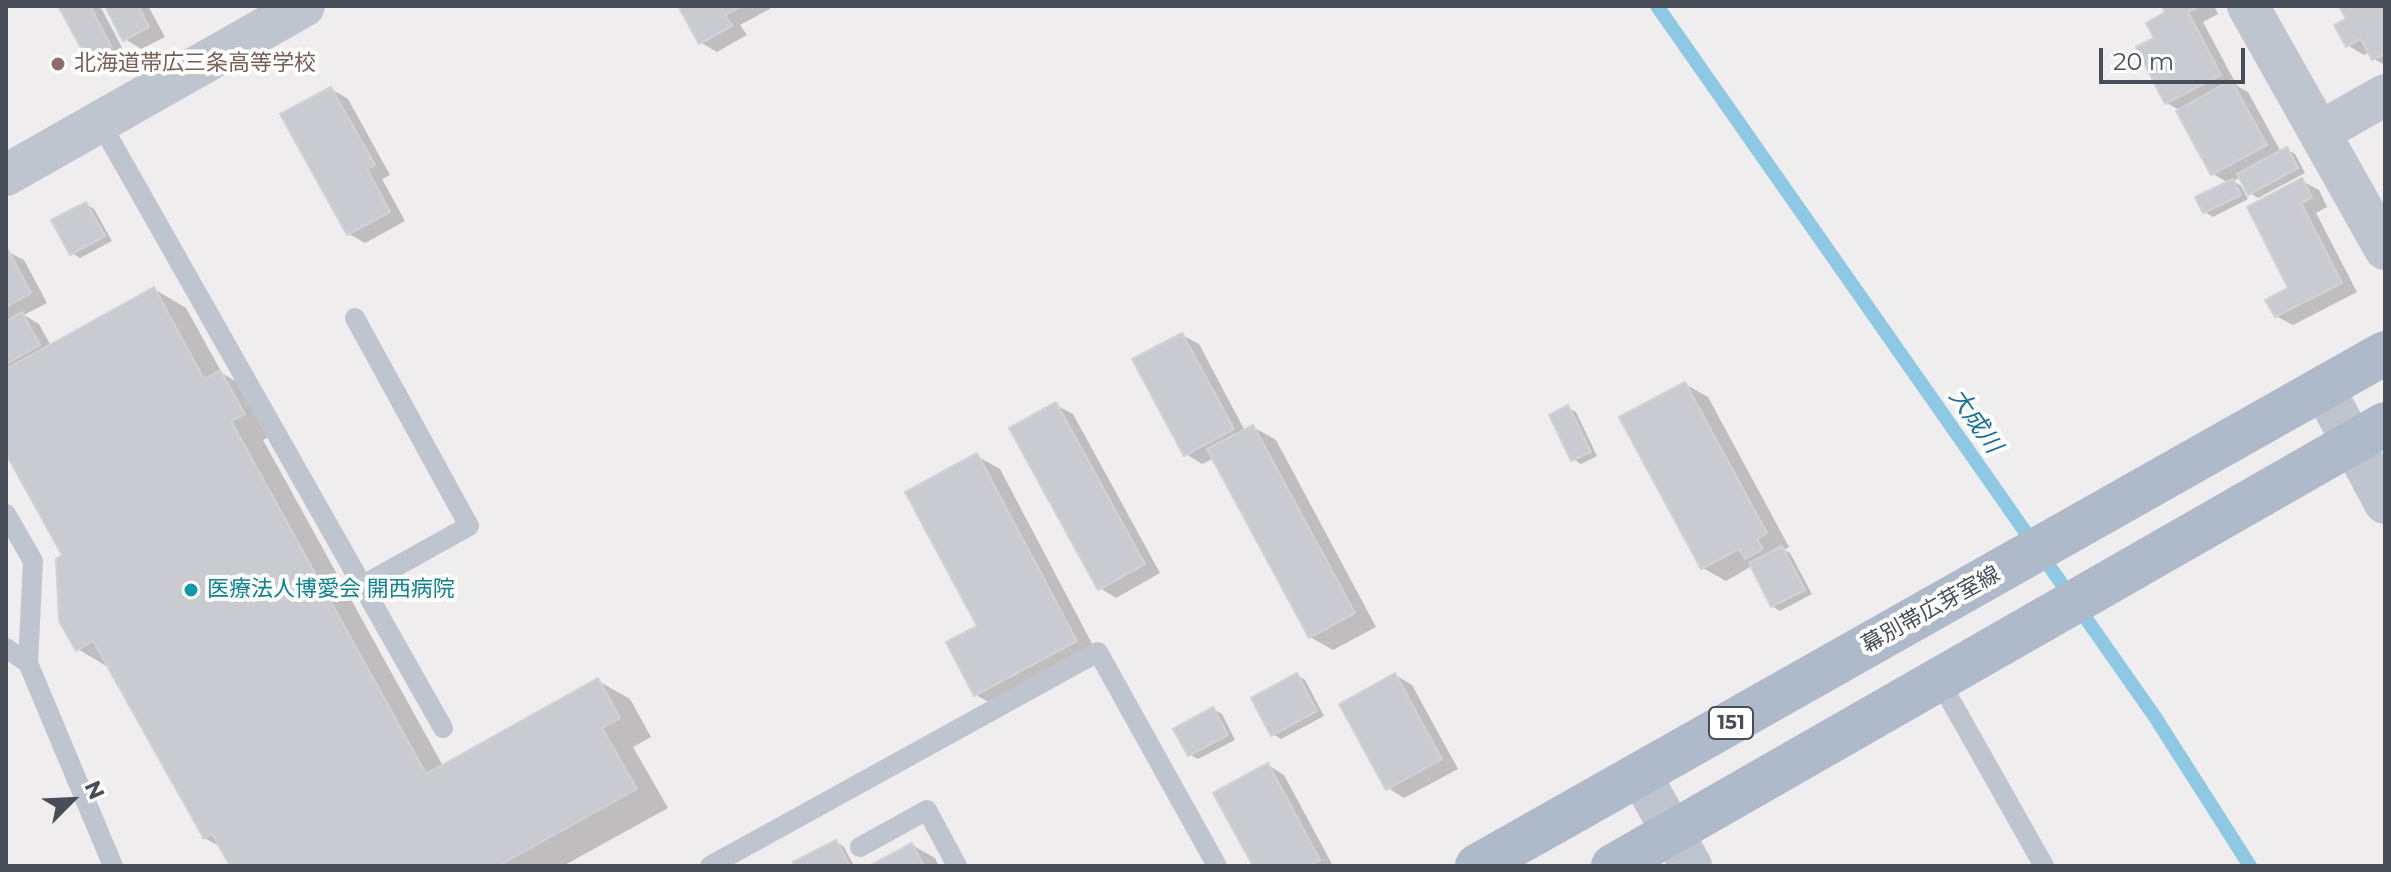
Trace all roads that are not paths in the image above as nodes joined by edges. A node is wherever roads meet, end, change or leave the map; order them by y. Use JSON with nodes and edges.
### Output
{"nodes":[{"id":1,"x":304,"y":6,"type":"edge"},
{"id":2,"x":2248,"y":6,"type":"edge"},
{"id":3,"x":2385,"y":95,"type":"edge"},
{"id":4,"x":100,"y":122,"type":"junction"},
{"id":5,"x":2320,"y":132,"type":"junction"},
{"id":6,"x":6,"y":175,"type":"edge"},
{"id":7,"x":2385,"y":249,"type":"edge"},
{"id":8,"x":355,"y":318,"type":"dead end"},
{"id":9,"x":2385,"y":353,"type":"edge"},
{"id":10,"x":2324,"y":389,"type":"junction"},
{"id":11,"x":2369,"y":433,"type":"edge"},
{"id":12,"x":2385,"y":503,"type":"edge"},
{"id":13,"x":6,"y":514,"type":"edge"},
{"id":14,"x":363,"y":585,"type":"junction"},
{"id":15,"x":6,"y":648,"type":"edge"},
{"id":16,"x":28,"y":663,"type":"junction"},
{"id":17,"x":1939,"y":680,"type":"junction"},
{"id":18,"x":443,"y":728,"type":"dead end"},
{"id":19,"x":1640,"y":774,"type":"junction"},
{"id":20,"x":860,"y":847,"type":"dead end"},
{"id":21,"x":1682,"y":849,"type":"edge"},
{"id":22,"x":113,"y":866,"type":"edge"},
{"id":23,"x":710,"y":866,"type":"edge"},
{"id":24,"x":957,"y":866,"type":"edge"},
{"id":25,"x":1217,"y":866,"type":"edge"},
{"id":26,"x":1477,"y":866,"type":"edge"},
{"id":27,"x":1613,"y":866,"type":"edge"},
{"id":28,"x":2044,"y":866,"type":"edge"}],
"edges":[{"from":1,"to":4,"type":"street"},
{"from":2,"to":5,"type":"street"},
{"from":3,"to":5,"type":"street"},
{"from":4,"to":6,"type":"street"},
{"from":4,"to":14,"type":"lane"},
{"from":5,"to":7,"type":"street"},
{"from":8,"to":14,"type":"lane"},
{"from":9,"to":10,"type":"main road","name":"幕別帯広芽室線","number":"151"},
{"from":10,"to":11,"type":"street"},
{"from":10,"to":19,"type":"main road","name":"幕別帯広芽室線","number":"151"},
{"from":11,"to":12,"type":"street"},
{"from":11,"to":17,"type":"main road"},
{"from":13,"to":16,"type":"lane"},
{"from":14,"to":18,"type":"lane"},
{"from":15,"to":16,"type":"lane"},
{"from":16,"to":22,"type":"lane"},
{"from":17,"to":21,"type":"main road"},
{"from":17,"to":28,"type":"lane"},
{"from":19,"to":21,"type":"street"},
{"from":19,"to":26,"type":"main road","name":"幕別帯広芽室線","number":"151"},
{"from":20,"to":24,"type":"lane"},
{"from":21,"to":27,"type":"main road"},
{"from":23,"to":25,"type":"lane"}]}
